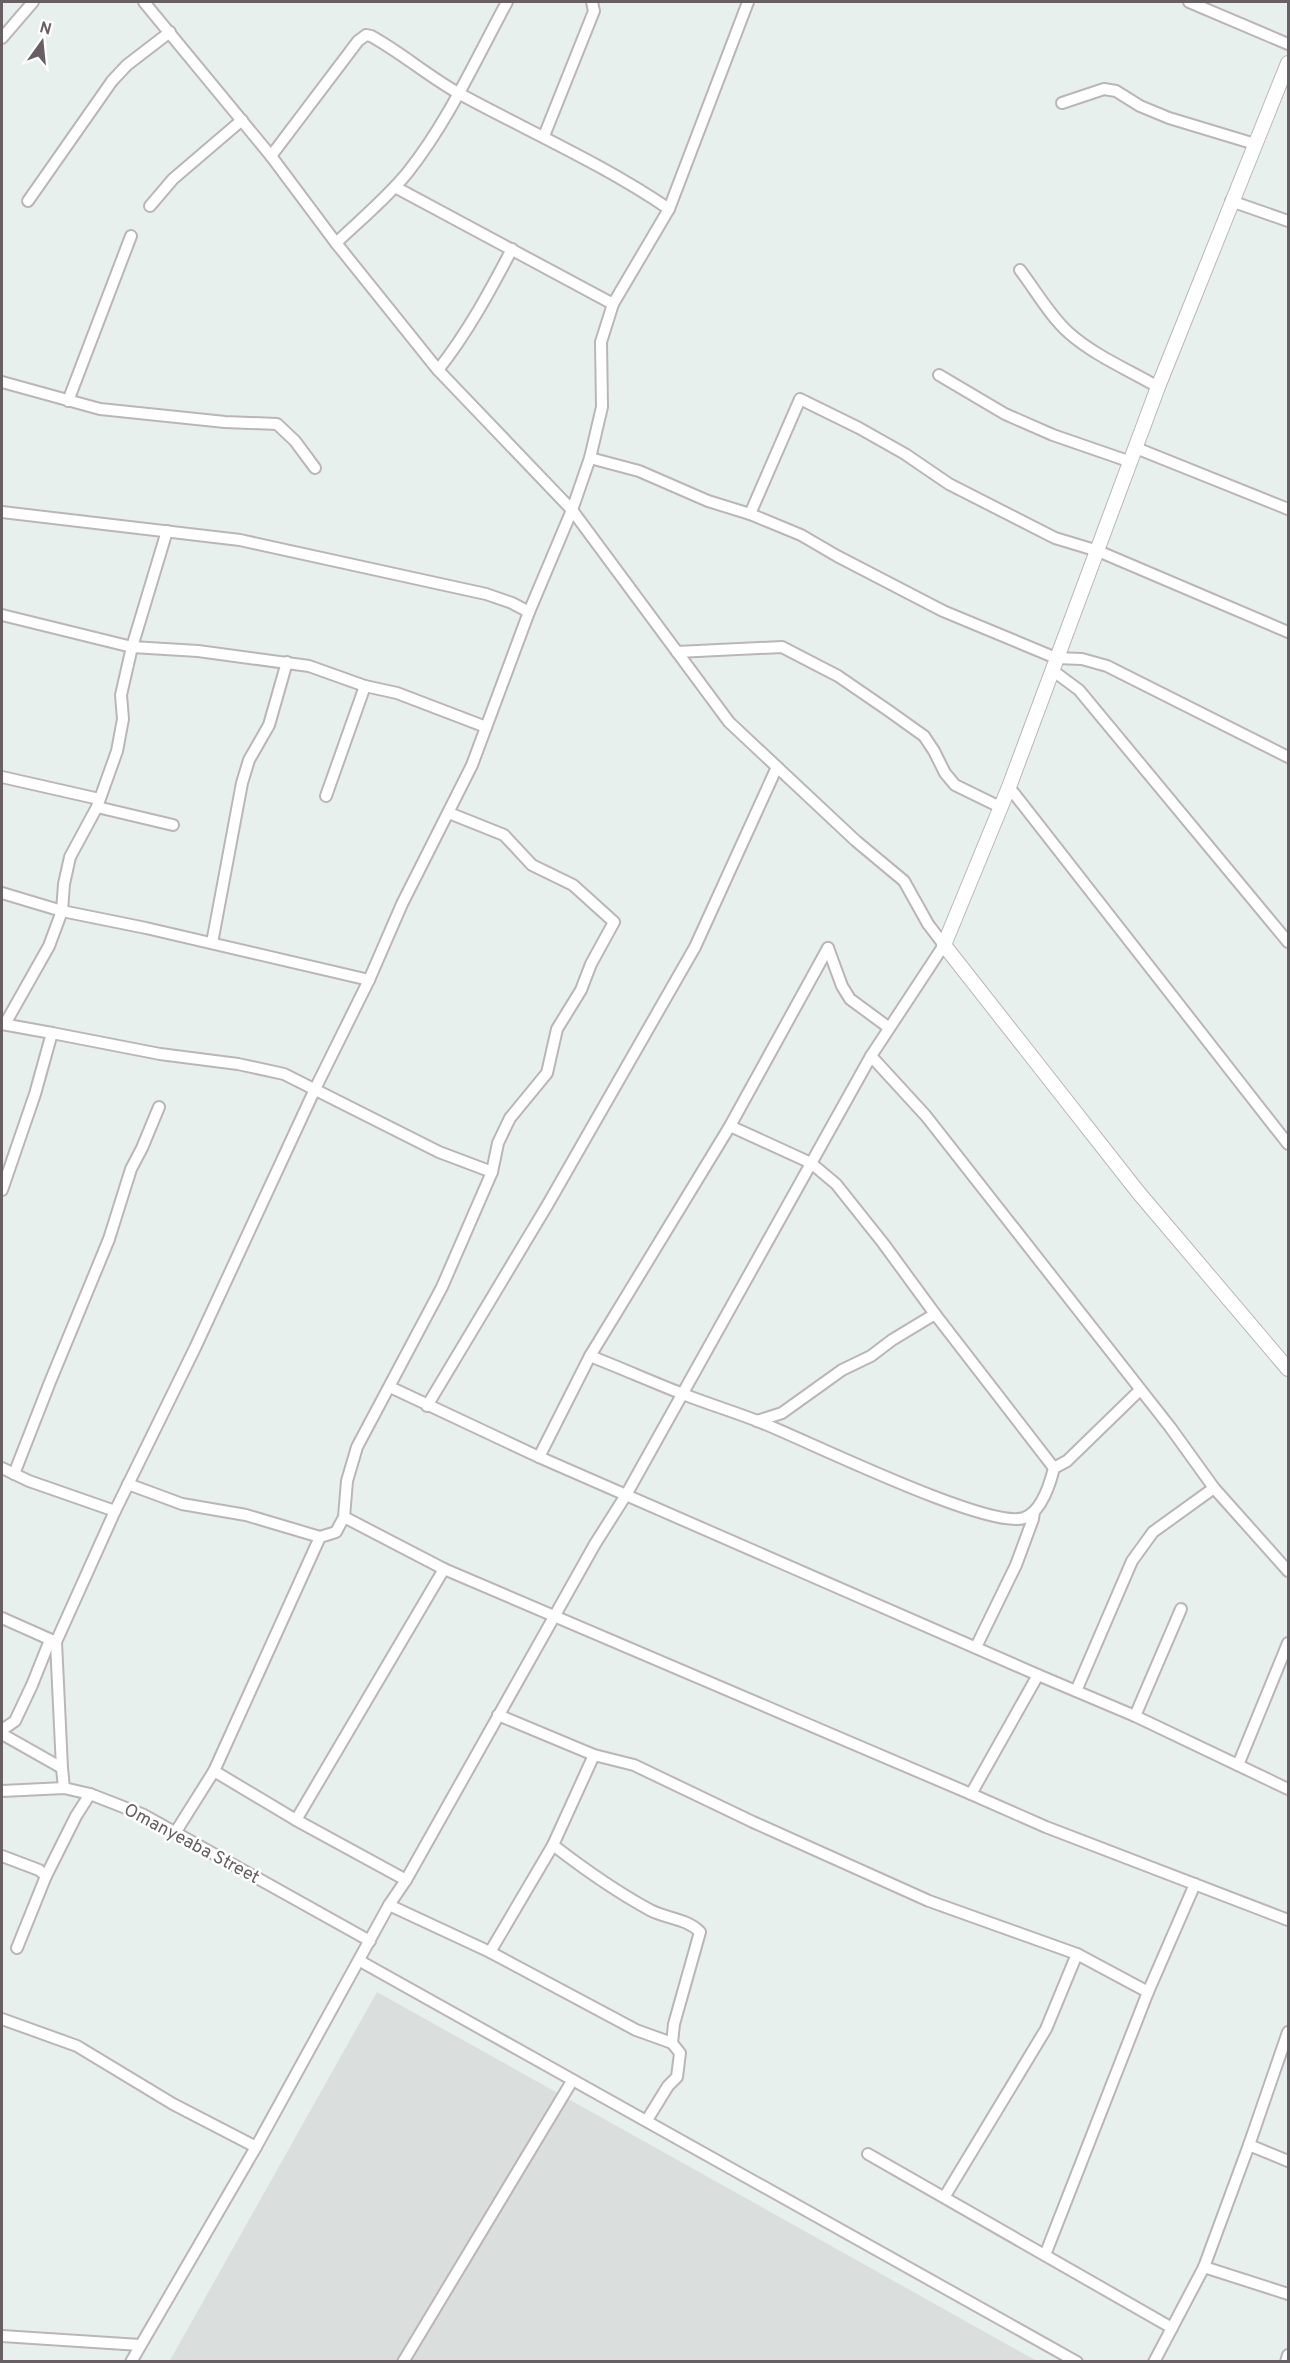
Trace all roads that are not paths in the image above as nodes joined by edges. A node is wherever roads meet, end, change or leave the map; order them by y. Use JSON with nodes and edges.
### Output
{"nodes":[{"id":1,"x":33,"y":2,"type":"edge"},
{"id":2,"x":144,"y":2,"type":"edge"},
{"id":3,"x":507,"y":2,"type":"edge"},
{"id":4,"x":592,"y":2,"type":"edge"},
{"id":5,"x":748,"y":2,"type":"edge"},
{"id":6,"x":1189,"y":2,"type":"edge"},
{"id":7,"x":170,"y":32,"type":"junction"},
{"id":8,"x":2,"y":38,"type":"edge"},
{"id":9,"x":1288,"y":44,"type":"edge"},
{"id":10,"x":1288,"y":63,"type":"edge"},
{"id":11,"x":1284,"y":90,"type":"edge"},
{"id":12,"x":458,"y":93,"type":"junction"},
{"id":13,"x":1062,"y":103,"type":"dead end"},
{"id":14,"x":242,"y":120,"type":"junction"},
{"id":15,"x":543,"y":136,"type":"junction"},
{"id":16,"x":1255,"y":144,"type":"junction"},
{"id":17,"x":271,"y":156,"type":"junction"},
{"id":18,"x":395,"y":188,"type":"junction"},
{"id":19,"x":28,"y":201,"type":"dead end"},
{"id":20,"x":1231,"y":201,"type":"junction"},
{"id":21,"x":150,"y":206,"type":"dead end"},
{"id":22,"x":669,"y":209,"type":"junction"},
{"id":23,"x":1288,"y":221,"type":"edge"},
{"id":24,"x":131,"y":236,"type":"dead end"},
{"id":25,"x":336,"y":243,"type":"junction"},
{"id":26,"x":512,"y":249,"type":"junction"},
{"id":27,"x":1020,"y":270,"type":"dead end"},
{"id":28,"x":613,"y":303,"type":"junction"},
{"id":29,"x":438,"y":370,"type":"junction"},
{"id":30,"x":939,"y":375,"type":"dead end"},
{"id":31,"x":2,"y":382,"type":"edge"},
{"id":32,"x":1158,"y":387,"type":"junction"},
{"id":33,"x":68,"y":401,"type":"junction"},
{"id":34,"x":1136,"y":448,"type":"junction"},
{"id":35,"x":590,"y":458,"type":"junction"},
{"id":36,"x":1131,"y":462,"type":"junction"},
{"id":37,"x":315,"y":468,"type":"dead end"},
{"id":38,"x":1288,"y":509,"type":"edge"},
{"id":39,"x":572,"y":510,"type":"junction"},
{"id":40,"x":2,"y":512,"type":"edge"},
{"id":41,"x":750,"y":514,"type":"junction"},
{"id":42,"x":167,"y":531,"type":"junction"},
{"id":43,"x":1098,"y":551,"type":"junction"},
{"id":44,"x":529,"y":612,"type":"junction"},
{"id":45,"x":2,"y":615,"type":"edge"},
{"id":46,"x":1288,"y":632,"type":"edge"},
{"id":47,"x":132,"y":647,"type":"junction"},
{"id":48,"x":677,"y":652,"type":"junction"},
{"id":49,"x":287,"y":662,"type":"junction"},
{"id":50,"x":1054,"y":664,"type":"junction"},
{"id":51,"x":365,"y":686,"type":"junction"},
{"id":52,"x":486,"y":726,"type":"junction"},
{"id":53,"x":1288,"y":757,"type":"edge"},
{"id":54,"x":777,"y":767,"type":"junction"},
{"id":55,"x":2,"y":777,"type":"edge"},
{"id":56,"x":1009,"y":787,"type":"junction"},
{"id":57,"x":326,"y":796,"type":"dead end"},
{"id":58,"x":98,"y":803,"type":"junction"},
{"id":59,"x":1000,"y":807,"type":"junction"},
{"id":60,"x":449,"y":813,"type":"junction"},
{"id":61,"x":173,"y":825,"type":"dead end"},
{"id":62,"x":2,"y":893,"type":"edge"},
{"id":63,"x":62,"y":911,"type":"junction"},
{"id":64,"x":1288,"y":942,"type":"edge"},
{"id":65,"x":212,"y":943,"type":"junction"},
{"id":66,"x":944,"y":945,"type":"junction"},
{"id":67,"x":369,"y":980,"type":"junction"},
{"id":68,"x":3,"y":1024,"type":"edge"},
{"id":69,"x":888,"y":1028,"type":"junction"},
{"id":70,"x":52,"y":1033,"type":"junction"},
{"id":71,"x":871,"y":1056,"type":"junction"},
{"id":72,"x":315,"y":1089,"type":"junction"},
{"id":73,"x":159,"y":1107,"type":"dead end"},
{"id":74,"x":730,"y":1126,"type":"junction"},
{"id":75,"x":1288,"y":1144,"type":"edge"},
{"id":76,"x":811,"y":1163,"type":"junction"},
{"id":77,"x":492,"y":1172,"type":"junction"},
{"id":78,"x":2,"y":1190,"type":"edge"},
{"id":79,"x":934,"y":1314,"type":"junction"},
{"id":80,"x":590,"y":1356,"type":"junction"},
{"id":81,"x":1288,"y":1369,"type":"edge"},
{"id":82,"x":390,"y":1386,"type":"junction"},
{"id":83,"x":1140,"y":1390,"type":"junction"},
{"id":84,"x":682,"y":1394,"type":"junction"},
{"id":85,"x":427,"y":1406,"type":"junction"},
{"id":86,"x":757,"y":1421,"type":"junction"},
{"id":87,"x":539,"y":1457,"type":"junction"},
{"id":88,"x":2,"y":1468,"type":"edge"},
{"id":89,"x":1054,"y":1468,"type":"junction"},
{"id":90,"x":14,"y":1474,"type":"junction"},
{"id":91,"x":128,"y":1484,"type":"junction"},
{"id":92,"x":1214,"y":1488,"type":"junction"},
{"id":93,"x":626,"y":1495,"type":"junction"},
{"id":94,"x":115,"y":1511,"type":"junction"},
{"id":95,"x":1034,"y":1512,"type":"junction"},
{"id":96,"x":344,"y":1517,"type":"junction"},
{"id":97,"x":320,"y":1537,"type":"junction"},
{"id":98,"x":444,"y":1569,"type":"junction"},
{"id":99,"x":1288,"y":1571,"type":"edge"},
{"id":100,"x":1181,"y":1609,"type":"dead end"},
{"id":101,"x":554,"y":1616,"type":"junction"},
{"id":102,"x":2,"y":1618,"type":"edge"},
{"id":103,"x":53,"y":1641,"type":"junction"},
{"id":104,"x":1288,"y":1643,"type":"edge"},
{"id":105,"x":976,"y":1647,"type":"junction"},
{"id":106,"x":1038,"y":1675,"type":"junction"},
{"id":107,"x":1076,"y":1691,"type":"junction"},
{"id":108,"x":498,"y":1715,"type":"junction"},
{"id":109,"x":1135,"y":1716,"type":"junction"},
{"id":110,"x":2,"y":1732,"type":"edge"},
{"id":111,"x":594,"y":1755,"type":"junction"},
{"id":112,"x":1238,"y":1765,"type":"junction"},
{"id":113,"x":62,"y":1768,"type":"junction"},
{"id":114,"x":214,"y":1771,"type":"junction"},
{"id":115,"x":64,"y":1788,"type":"junction"},
{"id":116,"x":1288,"y":1789,"type":"edge"},
{"id":117,"x":2,"y":1791,"type":"edge"},
{"id":118,"x":90,"y":1794,"type":"junction"},
{"id":119,"x":971,"y":1794,"type":"junction"},
{"id":120,"x":296,"y":1820,"type":"junction"},
{"id":121,"x":175,"y":1833,"type":"junction"},
{"id":122,"x":553,"y":1845,"type":"junction"},
{"id":123,"x":2,"y":1856,"type":"edge"},
{"id":124,"x":46,"y":1876,"type":"junction"},
{"id":125,"x":406,"y":1880,"type":"junction"},
{"id":126,"x":1195,"y":1884,"type":"junction"},
{"id":127,"x":389,"y":1905,"type":"junction"},
{"id":128,"x":1288,"y":1920,"type":"edge"},
{"id":129,"x":370,"y":1941,"type":"junction"},
{"id":130,"x":17,"y":1948,"type":"dead end"},
{"id":131,"x":490,"y":1952,"type":"junction"},
{"id":132,"x":1077,"y":1954,"type":"junction"},
{"id":133,"x":360,"y":1961,"type":"junction"},
{"id":134,"x":1148,"y":1992,"type":"junction"},
{"id":135,"x":2,"y":2019,"type":"edge"},
{"id":136,"x":1288,"y":2032,"type":"edge"},
{"id":137,"x":672,"y":2043,"type":"junction"},
{"id":138,"x":572,"y":2081,"type":"junction"},
{"id":139,"x":647,"y":2120,"type":"junction"},
{"id":140,"x":1249,"y":2145,"type":"junction"},
{"id":141,"x":256,"y":2147,"type":"junction"},
{"id":142,"x":868,"y":2154,"type":"dead end"},
{"id":143,"x":1288,"y":2161,"type":"edge"},
{"id":144,"x":945,"y":2196,"type":"junction"},
{"id":145,"x":1046,"y":2255,"type":"junction"},
{"id":146,"x":1204,"y":2268,"type":"junction"},
{"id":147,"x":1288,"y":2294,"type":"edge"},
{"id":148,"x":1172,"y":2328,"type":"junction"},
{"id":149,"x":2,"y":2336,"type":"edge"},
{"id":150,"x":140,"y":2345,"type":"junction"},
{"id":151,"x":1288,"y":2355,"type":"edge"},
{"id":152,"x":131,"y":2361,"type":"edge"},
{"id":153,"x":403,"y":2361,"type":"edge"},
{"id":154,"x":1077,"y":2361,"type":"edge"},
{"id":155,"x":1154,"y":2361,"type":"edge"},
{"id":156,"x":1286,"y":2361,"type":"edge"}],
"edges":[{"from":1,"to":8,"type":"street"},
{"from":2,"to":7,"type":"street"},
{"from":3,"to":12,"type":"street"},
{"from":4,"to":15,"type":"street"},
{"from":5,"to":22,"type":"street"},
{"from":6,"to":9,"type":"street"},
{"from":7,"to":14,"type":"street"},
{"from":7,"to":19,"type":"street"},
{"from":10,"to":11,"type":"street"},
{"from":11,"to":16,"type":"street"},
{"from":12,"to":15,"type":"street"},
{"from":12,"to":17,"type":"street"},
{"from":12,"to":18,"type":"street"},
{"from":13,"to":16,"type":"street"},
{"from":14,"to":17,"type":"street"},
{"from":14,"to":21,"type":"street"},
{"from":15,"to":22,"type":"street"},
{"from":16,"to":20,"type":"street"},
{"from":17,"to":25,"type":"street"},
{"from":18,"to":25,"type":"street"},
{"from":18,"to":26,"type":"street"},
{"from":20,"to":23,"type":"street"},
{"from":20,"to":32,"type":"street"},
{"from":22,"to":28,"type":"street"},
{"from":24,"to":33,"type":"street"},
{"from":25,"to":29,"type":"street"},
{"from":26,"to":28,"type":"street"},
{"from":26,"to":29,"type":"street"},
{"from":27,"to":32,"type":"street"},
{"from":28,"to":35,"type":"street"},
{"from":29,"to":39,"type":"street"},
{"from":30,"to":36,"type":"street"},
{"from":31,"to":33,"type":"street"},
{"from":32,"to":34,"type":"street"},
{"from":33,"to":37,"type":"street"},
{"from":34,"to":36,"type":"street"},
{"from":34,"to":38,"type":"street"},
{"from":35,"to":39,"type":"street"},
{"from":35,"to":41,"type":"street"},
{"from":36,"to":43,"type":"street"},
{"from":39,"to":44,"type":"street"},
{"from":39,"to":48,"type":"street"},
{"from":40,"to":42,"type":"street"},
{"from":41,"to":43,"type":"street"},
{"from":41,"to":50,"type":"street"},
{"from":42,"to":44,"type":"street"},
{"from":42,"to":47,"type":"street"},
{"from":43,"to":46,"type":"street"},
{"from":43,"to":50,"type":"street"},
{"from":44,"to":52,"type":"street"},
{"from":45,"to":47,"type":"street"},
{"from":47,"to":49,"type":"street"},
{"from":47,"to":58,"type":"street"},
{"from":48,"to":54,"type":"street"},
{"from":48,"to":59,"type":"street"},
{"from":49,"to":51,"type":"street"},
{"from":49,"to":65,"type":"street"},
{"from":50,"to":53,"type":"street"},
{"from":50,"to":56,"type":"street"},
{"from":50,"to":64,"type":"street"},
{"from":51,"to":52,"type":"street"},
{"from":51,"to":57,"type":"street"},
{"from":52,"to":60,"type":"street"},
{"from":54,"to":66,"type":"street"},
{"from":54,"to":85,"type":"street"},
{"from":55,"to":58,"type":"street"},
{"from":56,"to":59,"type":"street"},
{"from":56,"to":75,"type":"street"},
{"from":58,"to":61,"type":"street"},
{"from":58,"to":63,"type":"street"},
{"from":59,"to":66,"type":"street"},
{"from":60,"to":67,"type":"street"},
{"from":60,"to":77,"type":"street"},
{"from":62,"to":63,"type":"street"},
{"from":63,"to":65,"type":"street"},
{"from":63,"to":68,"type":"street"},
{"from":65,"to":67,"type":"street"},
{"from":66,"to":69,"type":"street"},
{"from":66,"to":81,"type":"street"},
{"from":67,"to":72,"type":"street"},
{"from":68,"to":70,"type":"street"},
{"from":69,"to":71,"type":"street"},
{"from":69,"to":74,"type":"street"},
{"from":70,"to":72,"type":"street"},
{"from":70,"to":78,"type":"street"},
{"from":71,"to":76,"type":"street"},
{"from":71,"to":83,"type":"street"},
{"from":72,"to":77,"type":"street"},
{"from":72,"to":91,"type":"street"},
{"from":73,"to":90,"type":"street"},
{"from":74,"to":76,"type":"street"},
{"from":74,"to":80,"type":"street"},
{"from":76,"to":79,"type":"street"},
{"from":76,"to":84,"type":"street"},
{"from":77,"to":82,"type":"street"},
{"from":79,"to":86,"type":"street"},
{"from":79,"to":89,"type":"street"},
{"from":80,"to":84,"type":"street"},
{"from":80,"to":87,"type":"street"},
{"from":82,"to":85,"type":"street"},
{"from":82,"to":96,"type":"street"},
{"from":83,"to":89,"type":"street"},
{"from":83,"to":92,"type":"street"},
{"from":84,"to":86,"type":"street"},
{"from":84,"to":93,"type":"street"},
{"from":85,"to":87,"type":"street"},
{"from":86,"to":95,"type":"street"},
{"from":87,"to":93,"type":"street"},
{"from":88,"to":90,"type":"street"},
{"from":89,"to":95,"type":"street"},
{"from":90,"to":94,"type":"street"},
{"from":91,"to":94,"type":"street"},
{"from":91,"to":97,"type":"street"},
{"from":92,"to":99,"type":"street"},
{"from":92,"to":107,"type":"street"},
{"from":93,"to":101,"type":"street"},
{"from":93,"to":105,"type":"street"},
{"from":94,"to":103,"type":"street"},
{"from":95,"to":105,"type":"street"},
{"from":96,"to":97,"type":"street"},
{"from":96,"to":98,"type":"street"},
{"from":97,"to":114,"type":"street"},
{"from":98,"to":101,"type":"street"},
{"from":98,"to":120,"type":"street"},
{"from":100,"to":109,"type":"street"},
{"from":101,"to":108,"type":"street"},
{"from":101,"to":119,"type":"street"},
{"from":102,"to":103,"type":"street"},
{"from":103,"to":110,"type":"street"},
{"from":103,"to":113,"type":"street"},
{"from":104,"to":112,"type":"street"},
{"from":105,"to":106,"type":"street"},
{"from":106,"to":107,"type":"street"},
{"from":106,"to":119,"type":"street"},
{"from":107,"to":109,"type":"street"},
{"from":108,"to":111,"type":"street"},
{"from":108,"to":125,"type":"street"},
{"from":109,"to":112,"type":"street"},
{"from":110,"to":113,"type":"street"},
{"from":111,"to":122,"type":"street"},
{"from":111,"to":132,"type":"street"},
{"from":112,"to":116,"type":"street"},
{"from":113,"to":115,"type":"street"},
{"from":114,"to":120,"type":"street"},
{"from":114,"to":121,"type":"street"},
{"from":115,"to":117,"type":"street","name":"Omanyeaba Street"},
{"from":115,"to":118,"type":"street","name":"Omanyeaba Street"},
{"from":118,"to":121,"type":"street","name":"Omanyeaba Street"},
{"from":118,"to":124,"type":"street"},
{"from":119,"to":126,"type":"street"},
{"from":120,"to":125,"type":"street"},
{"from":121,"to":129,"type":"street","name":"Omanyeaba Street"},
{"from":122,"to":131,"type":"street"},
{"from":122,"to":137,"type":"street"},
{"from":123,"to":124,"type":"street"},
{"from":124,"to":130,"type":"street"},
{"from":125,"to":127,"type":"street"},
{"from":126,"to":128,"type":"street"},
{"from":126,"to":134,"type":"street"},
{"from":127,"to":129,"type":"street"},
{"from":127,"to":131,"type":"street"},
{"from":129,"to":133,"type":"street"},
{"from":131,"to":137,"type":"street"},
{"from":132,"to":134,"type":"street"},
{"from":132,"to":144,"type":"street"},
{"from":133,"to":138,"type":"street"},
{"from":133,"to":141,"type":"street"},
{"from":134,"to":145,"type":"street"},
{"from":135,"to":141,"type":"street"},
{"from":136,"to":140,"type":"street"},
{"from":137,"to":139,"type":"street"},
{"from":138,"to":139,"type":"street"},
{"from":138,"to":153,"type":"street"},
{"from":139,"to":154,"type":"street"},
{"from":140,"to":143,"type":"street"},
{"from":140,"to":146,"type":"street"},
{"from":141,"to":150,"type":"street"},
{"from":142,"to":144,"type":"street"},
{"from":144,"to":145,"type":"street"},
{"from":145,"to":148,"type":"street"},
{"from":146,"to":147,"type":"street"},
{"from":146,"to":148,"type":"street"},
{"from":148,"to":155,"type":"street"},
{"from":149,"to":150,"type":"street"},
{"from":150,"to":152,"type":"street"},
{"from":151,"to":156,"type":"street"}]}
